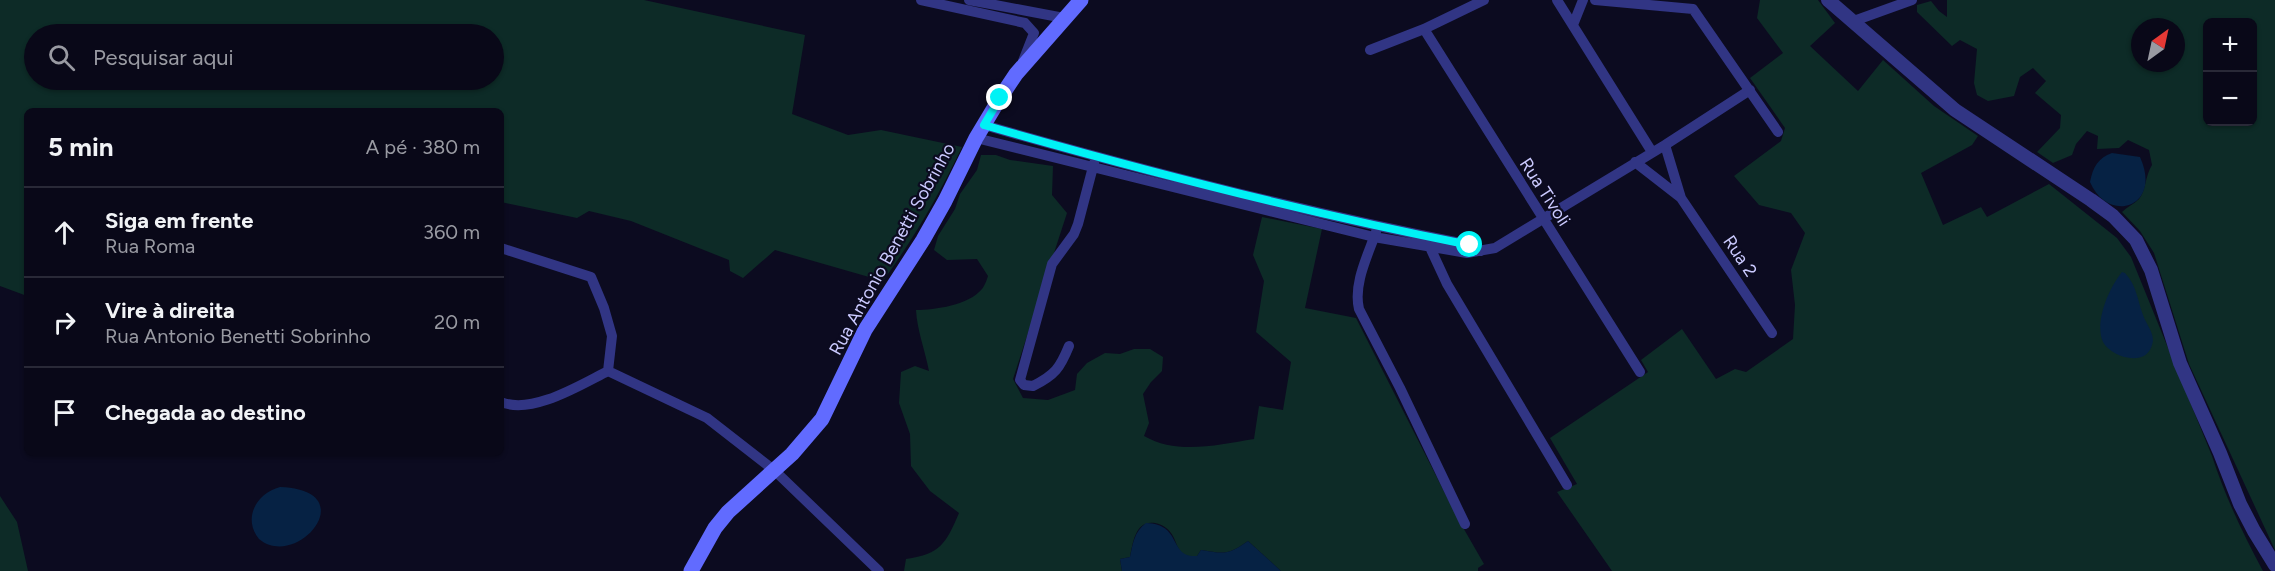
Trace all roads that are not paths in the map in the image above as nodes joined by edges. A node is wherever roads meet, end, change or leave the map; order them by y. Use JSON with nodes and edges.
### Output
{"nodes":[{"id":1,"x":921,"y":0,"type":"edge"},
{"id":2,"x":969,"y":0,"type":"edge"},
{"id":3,"x":1081,"y":0,"type":"edge"},
{"id":4,"x":1484,"y":0,"type":"edge"},
{"id":5,"x":1557,"y":0,"type":"edge"},
{"id":6,"x":1583,"y":0,"type":"edge"},
{"id":7,"x":1595,"y":0,"type":"edge"},
{"id":8,"x":1828,"y":0,"type":"edge"},
{"id":9,"x":1912,"y":0,"type":"edge"},
{"id":10,"x":1696,"y":5,"type":"edge"},
{"id":11,"x":1064,"y":18,"type":"junction"},
{"id":12,"x":1851,"y":22,"type":"junction"},
{"id":13,"x":1573,"y":25,"type":"junction"},
{"id":14,"x":1424,"y":29,"type":"junction"},
{"id":15,"x":1370,"y":50,"type":"dead end"},
{"id":16,"x":1016,"y":75,"type":"junction"},
{"id":17,"x":1750,"y":90,"type":"junction"},
{"id":18,"x":980,"y":132,"type":"junction"},
{"id":19,"x":1778,"y":132,"type":"dead end"},
{"id":20,"x":1665,"y":145,"type":"junction"},
{"id":21,"x":1652,"y":153,"type":"junction"},
{"id":22,"x":1094,"y":162,"type":"junction"},
{"id":23,"x":1635,"y":162,"type":"junction"},
{"id":24,"x":1181,"y":184,"type":"junction"},
{"id":25,"x":1681,"y":198,"type":"junction"},
{"id":26,"x":1543,"y":218,"type":"junction"},
{"id":27,"x":1377,"y":225,"type":"junction"},
{"id":28,"x":1374,"y":237,"type":"junction"},
{"id":29,"x":1428,"y":242,"type":"junction"},
{"id":30,"x":504,"y":249,"type":"edge"},
{"id":31,"x":1772,"y":333,"type":"dead end"},
{"id":32,"x":1069,"y":346,"type":"dead end"},
{"id":33,"x":608,"y":371,"type":"junction"},
{"id":34,"x":1640,"y":372,"type":"dead end"},
{"id":35,"x":504,"y":403,"type":"edge"},
{"id":36,"x":775,"y":471,"type":"junction"},
{"id":37,"x":1567,"y":485,"type":"dead end"},
{"id":38,"x":1465,"y":524,"type":"dead end"},
{"id":39,"x":2275,"y":565,"type":"edge"},
{"id":40,"x":691,"y":571,"type":"edge"},
{"id":41,"x":879,"y":571,"type":"edge"}],
"edges":[{"from":1,"to":16,"type":"street"},
{"from":2,"to":11,"type":"street"},
{"from":3,"to":11,"type":"main road","name":"Rua Antonio Benetti Sobrinho"},
{"from":4,"to":14,"type":"street"},
{"from":5,"to":13,"type":"street"},
{"from":6,"to":13,"type":"street"},
{"from":7,"to":10,"type":"street"},
{"from":8,"to":12,"type":"street"},
{"from":9,"to":12,"type":"street"},
{"from":10,"to":17,"type":"street"},
{"from":11,"to":16,"type":"main road","name":"Rua Antonio Benetti Sobrinho"},
{"from":12,"to":39,"type":"street"},
{"from":13,"to":21,"type":"street"},
{"from":14,"to":15,"type":"street"},
{"from":14,"to":26,"type":"street","name":"Rua Tivoli"},
{"from":16,"to":18,"type":"main road","name":"Rua Antonio Benetti Sobrinho"},
{"from":17,"to":19,"type":"street"},
{"from":17,"to":20,"type":"street"},
{"from":18,"to":22,"type":"street"},
{"from":18,"to":22,"type":"street"},
{"from":18,"to":36,"type":"main road","name":"Rua Antonio Benetti Sobrinho"},
{"from":20,"to":21,"type":"street"},
{"from":20,"to":25,"type":"street","name":"Rua 2"},
{"from":21,"to":23,"type":"street"},
{"from":22,"to":24,"type":"street"},
{"from":22,"to":32,"type":"street"},
{"from":23,"to":25,"type":"street","name":"Rua 2"},
{"from":23,"to":26,"type":"street"},
{"from":24,"to":27,"type":"street"},
{"from":24,"to":28,"type":"street"},
{"from":25,"to":31,"type":"street","name":"Rua 2"},
{"from":26,"to":29,"type":"street"},
{"from":26,"to":34,"type":"street","name":"Rua Tivoli"},
{"from":27,"to":28,"type":"street"},
{"from":27,"to":29,"type":"street"},
{"from":28,"to":29,"type":"street"},
{"from":28,"to":38,"type":"street"},
{"from":29,"to":37,"type":"street"},
{"from":30,"to":33,"type":"street"},
{"from":33,"to":35,"type":"street"},
{"from":33,"to":36,"type":"street"},
{"from":36,"to":40,"type":"main road","name":"Rua Antonio Benetti Sobrinho"},
{"from":36,"to":41,"type":"street"}]}
